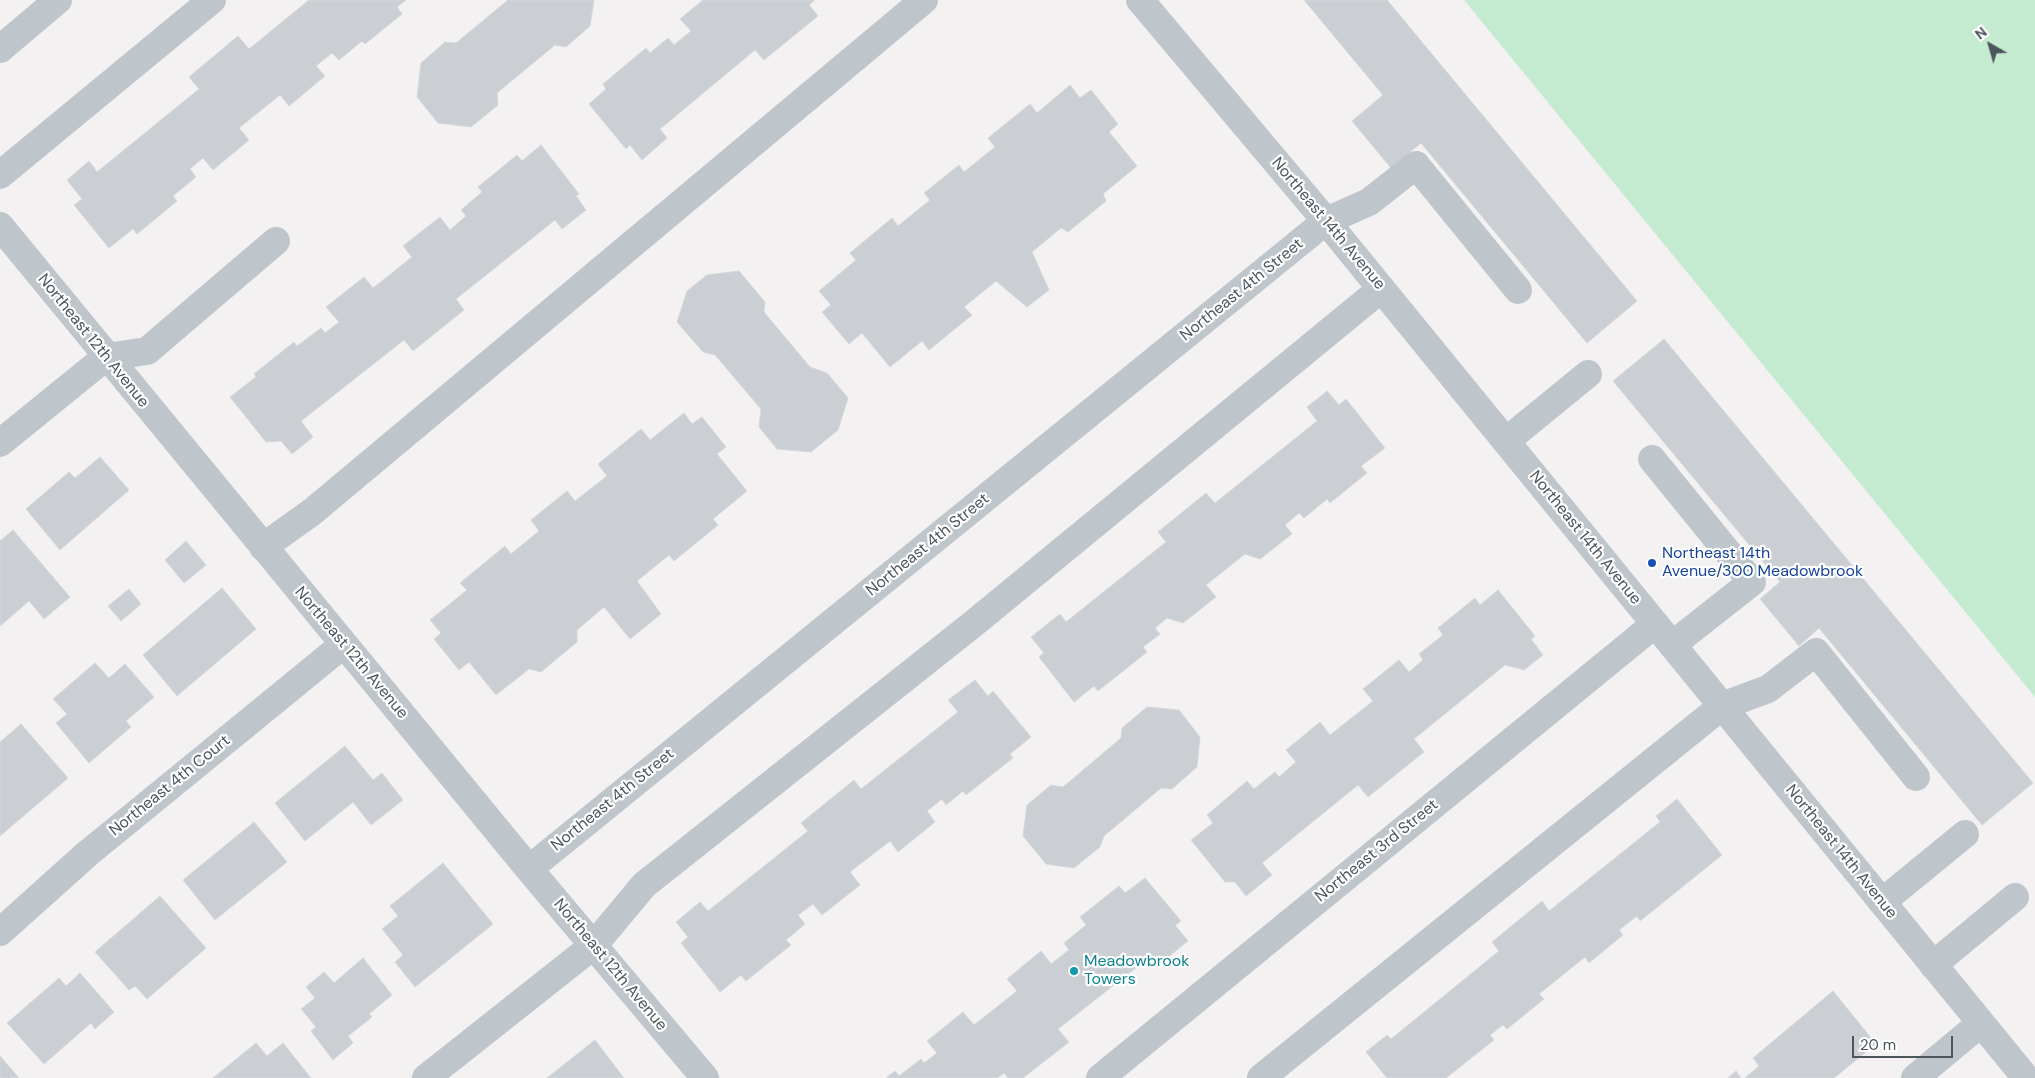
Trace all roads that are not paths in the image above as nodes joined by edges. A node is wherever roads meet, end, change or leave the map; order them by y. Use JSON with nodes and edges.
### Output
{"nodes":[{"id":1,"x":58,"y":0,"type":"edge"},
{"id":2,"x":212,"y":0,"type":"edge"},
{"id":3,"x":924,"y":0,"type":"edge"},
{"id":4,"x":1140,"y":0,"type":"edge"},
{"id":5,"x":0,"y":49,"type":"edge"},
{"id":6,"x":0,"y":175,"type":"edge"},
{"id":7,"x":1326,"y":221,"type":"junction"},
{"id":8,"x":0,"y":226,"type":"edge"},
{"id":9,"x":276,"y":241,"type":"dead end"},
{"id":10,"x":1382,"y":289,"type":"junction"},
{"id":11,"x":1518,"y":290,"type":"dead end"},
{"id":12,"x":106,"y":357,"type":"junction"},
{"id":13,"x":1588,"y":374,"type":"dead end"},
{"id":14,"x":1506,"y":441,"type":"junction"},
{"id":15,"x":0,"y":443,"type":"edge"},
{"id":16,"x":1652,"y":459,"type":"dead end"},
{"id":17,"x":263,"y":547,"type":"junction"},
{"id":18,"x":1655,"y":624,"type":"junction"},
{"id":19,"x":344,"y":644,"type":"junction"},
{"id":20,"x":1672,"y":645,"type":"junction"},
{"id":21,"x":1722,"y":706,"type":"junction"},
{"id":22,"x":1916,"y":778,"type":"dead end"},
{"id":23,"x":1965,"y":834,"type":"dead end"},
{"id":24,"x":529,"y":869,"type":"junction"},
{"id":25,"x":2015,"y":897,"type":"dead end"},
{"id":26,"x":1882,"y":902,"type":"junction"},
{"id":27,"x":0,"y":932,"type":"edge"},
{"id":28,"x":594,"y":945,"type":"junction"},
{"id":29,"x":1933,"y":965,"type":"junction"},
{"id":30,"x":1981,"y":1023,"type":"junction"},
{"id":31,"x":426,"y":1078,"type":"edge"},
{"id":32,"x":704,"y":1078,"type":"edge"},
{"id":33,"x":1100,"y":1078,"type":"edge"},
{"id":34,"x":1261,"y":1078,"type":"edge"},
{"id":35,"x":1915,"y":1078,"type":"edge"},
{"id":36,"x":2026,"y":1078,"type":"edge"}],
"edges":[{"from":1,"to":5,"type":"street"},
{"from":2,"to":6,"type":"street"},
{"from":3,"to":17,"type":"street"},
{"from":4,"to":7,"type":"street","name":"Northeast 14th Avenue"},
{"from":7,"to":10,"type":"street","name":"Northeast 14th Avenue"},
{"from":7,"to":11,"type":"street","name":"Northeast 4th Street"},
{"from":7,"to":24,"type":"street","name":"Northeast 4th Street"},
{"from":8,"to":12,"type":"street","name":"Northeast 12th Avenue"},
{"from":9,"to":12,"type":"street"},
{"from":10,"to":14,"type":"street","name":"Northeast 14th Avenue"},
{"from":10,"to":28,"type":"street"},
{"from":12,"to":15,"type":"street"},
{"from":12,"to":17,"type":"street","name":"Northeast 12th Avenue"},
{"from":13,"to":14,"type":"street"},
{"from":14,"to":18,"type":"street","name":"Northeast 14th Avenue"},
{"from":16,"to":20,"type":"street"},
{"from":17,"to":19,"type":"street","name":"Northeast 12th Avenue"},
{"from":18,"to":20,"type":"street","name":"Northeast 14th Avenue"},
{"from":18,"to":33,"type":"street","name":"Northeast 3rd Street"},
{"from":19,"to":24,"type":"street","name":"Northeast 12th Avenue"},
{"from":19,"to":27,"type":"street","name":"Northeast 4th Court"},
{"from":20,"to":21,"type":"street","name":"Northeast 14th Avenue"},
{"from":21,"to":22,"type":"street"},
{"from":21,"to":26,"type":"street","name":"Northeast 14th Avenue"},
{"from":21,"to":34,"type":"street"},
{"from":23,"to":26,"type":"street"},
{"from":24,"to":28,"type":"street","name":"Northeast 12th Avenue"},
{"from":25,"to":29,"type":"street"},
{"from":26,"to":29,"type":"street","name":"Northeast 14th Avenue"},
{"from":28,"to":31,"type":"street"},
{"from":28,"to":32,"type":"street","name":"Northeast 12th Avenue"},
{"from":29,"to":30,"type":"street","name":"Northeast 14th Avenue"},
{"from":30,"to":35,"type":"street"},
{"from":30,"to":36,"type":"street","name":"Northeast 14th Avenue"}]}
